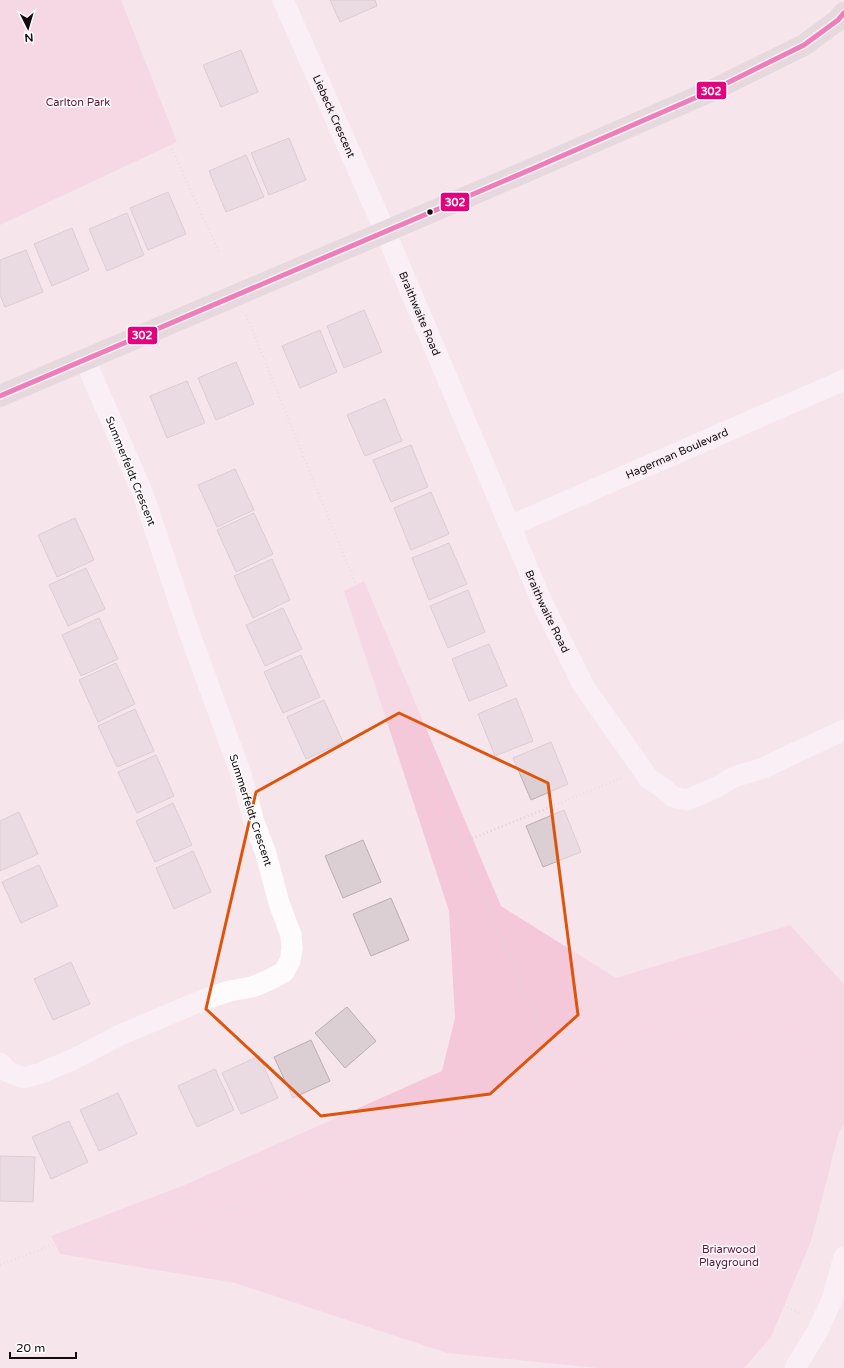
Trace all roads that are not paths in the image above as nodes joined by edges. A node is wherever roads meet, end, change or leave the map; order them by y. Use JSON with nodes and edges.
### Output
{"nodes":[{"id":1,"x":283,"y":0,"type":"edge"},
{"id":2,"x":844,"y":13,"type":"edge"},
{"id":3,"x":385,"y":231,"type":"junction"},
{"id":4,"x":85,"y":360,"type":"junction"},
{"id":5,"x":844,"y":380,"type":"edge"},
{"id":6,"x":0,"y":396,"type":"edge"},
{"id":7,"x":510,"y":526,"type":"junction"},
{"id":8,"x":844,"y":730,"type":"edge"},
{"id":9,"x":0,"y":1063,"type":"edge"},
{"id":10,"x":844,"y":1257,"type":"edge"},
{"id":11,"x":841,"y":1281,"type":"edge"},
{"id":12,"x":795,"y":1368,"type":"edge"}],
"edges":[{"from":1,"to":3,"type":"street","name":"Liebeck Crescent"},
{"from":2,"to":3,"type":"main road"},
{"from":3,"to":4,"type":"main road"},
{"from":3,"to":7,"type":"street","name":"Braithwaite Road"},
{"from":4,"to":6,"type":"main road"},
{"from":4,"to":9,"type":"street","name":"Summerfeldt Crescent"},
{"from":5,"to":7,"type":"street","name":"Hagerman Boulevard"},
{"from":7,"to":8,"type":"street","name":"Braithwaite Road"},
{"from":10,"to":11,"type":"street"},
{"from":11,"to":12,"type":"street"}]}
